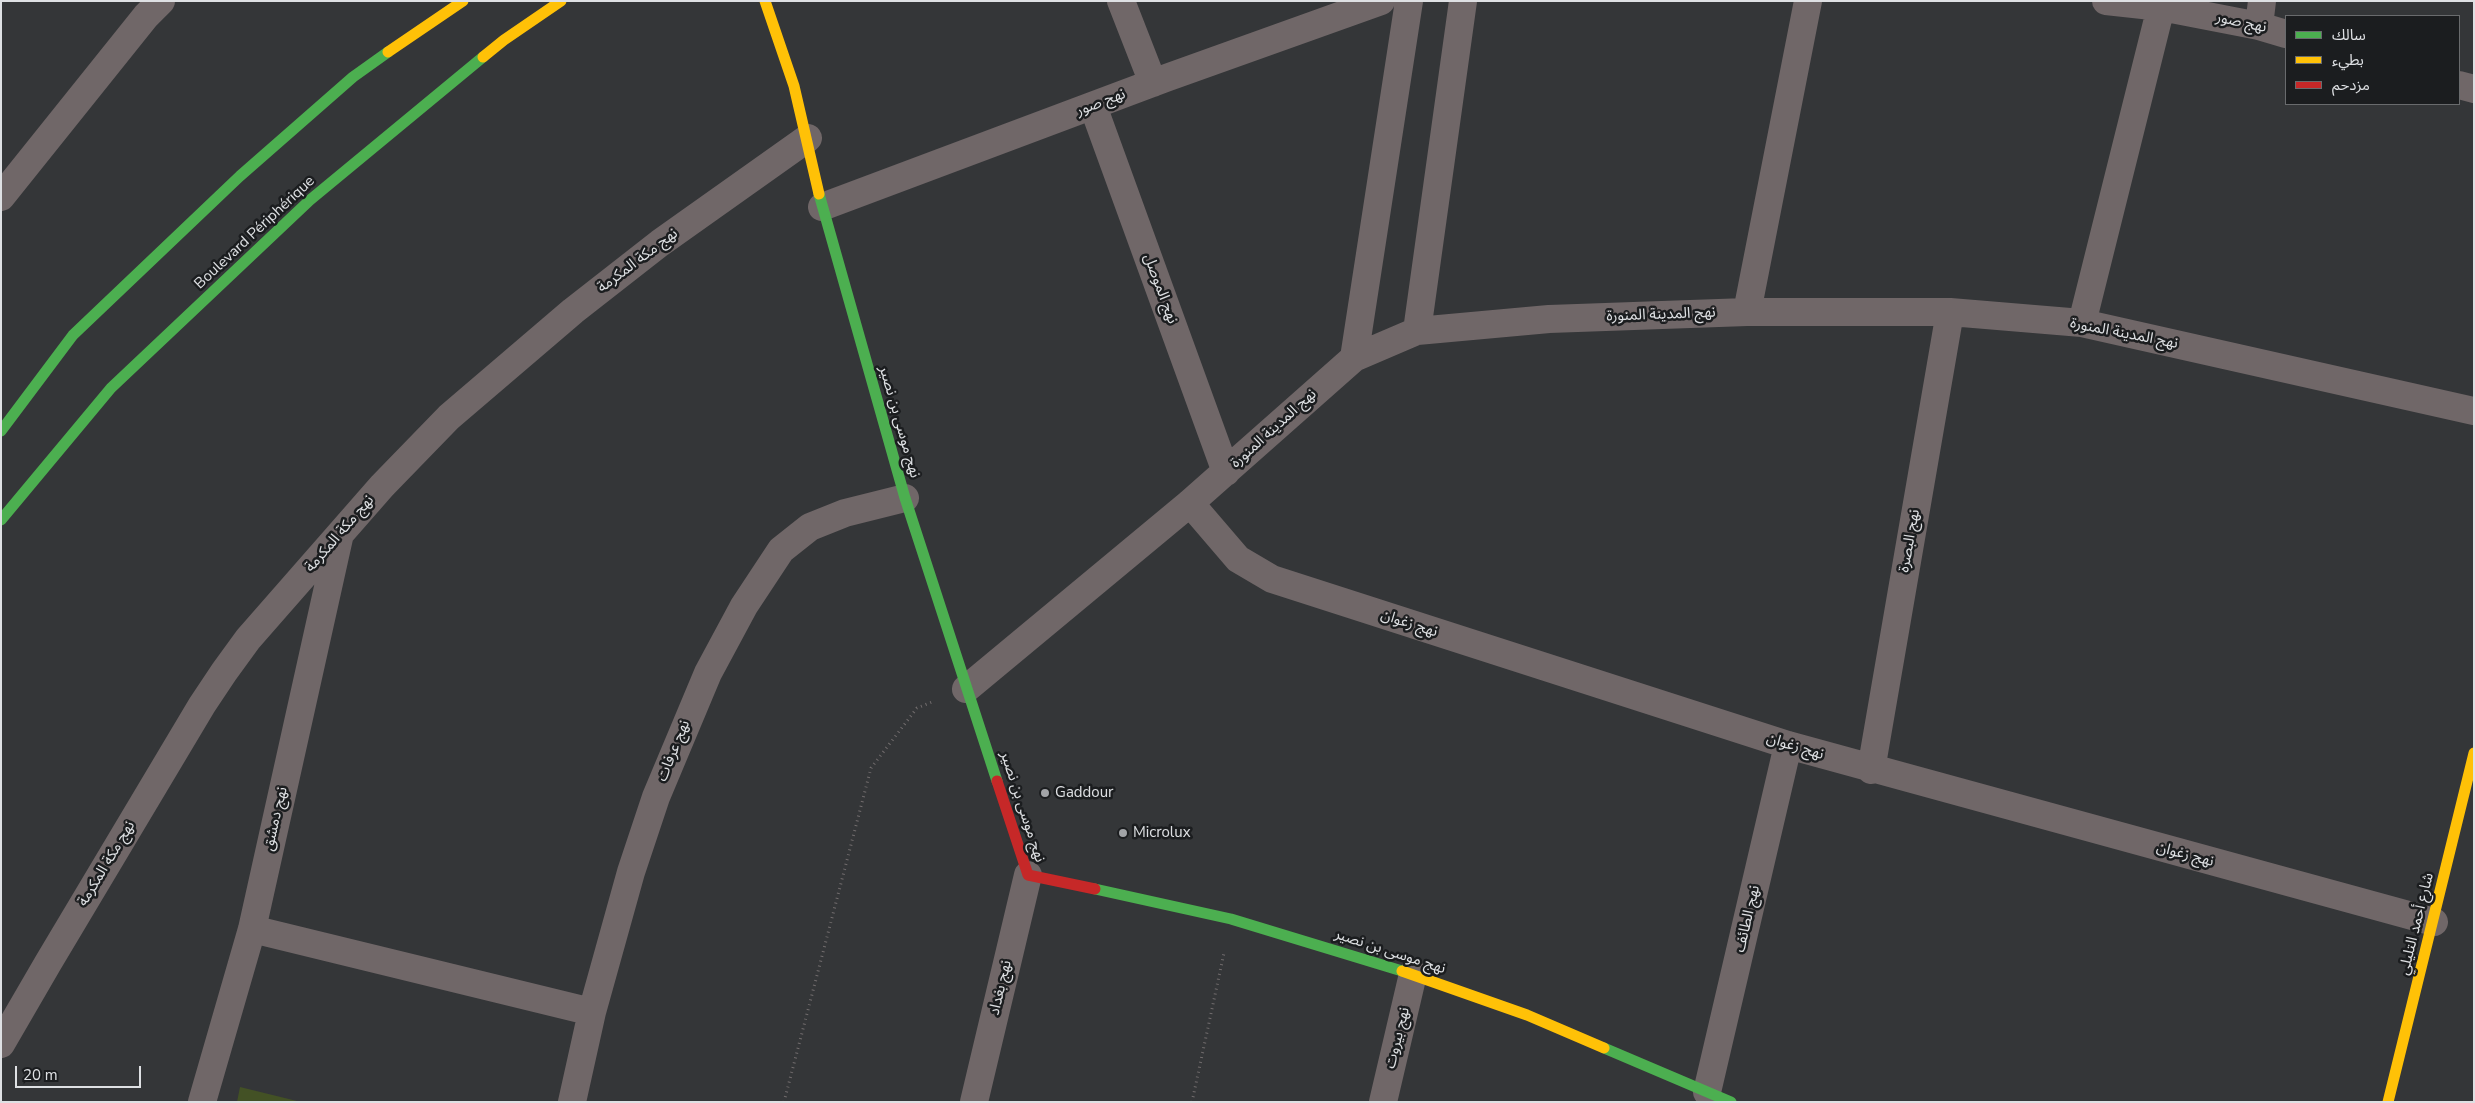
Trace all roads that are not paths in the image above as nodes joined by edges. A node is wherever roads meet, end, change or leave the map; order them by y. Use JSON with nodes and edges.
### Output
{"nodes":[{"id":1,"x":161,"y":1,"type":"edge"},
{"id":2,"x":463,"y":1,"type":"edge"},
{"id":3,"x":562,"y":1,"type":"edge"},
{"id":4,"x":765,"y":1,"type":"edge"},
{"id":5,"x":1121,"y":1,"type":"edge"},
{"id":6,"x":1381,"y":1,"type":"edge"},
{"id":7,"x":1408,"y":1,"type":"edge"},
{"id":8,"x":1463,"y":1,"type":"edge"},
{"id":9,"x":1808,"y":1,"type":"edge"},
{"id":10,"x":2106,"y":1,"type":"edge"},
{"id":11,"x":2161,"y":7,"type":"junction"},
{"id":12,"x":2260,"y":14,"type":"edge"},
{"id":13,"x":2285,"y":33,"type":"edge"},
{"id":14,"x":1153,"y":83,"type":"junction"},
{"id":15,"x":2460,"y":85,"type":"edge"},
{"id":16,"x":2474,"y":90,"type":"edge"},
{"id":17,"x":1093,"y":106,"type":"junction"},
{"id":18,"x":808,"y":138,"type":"junction"},
{"id":19,"x":6,"y":180,"type":"edge"},
{"id":20,"x":822,"y":207,"type":"junction"},
{"id":21,"x":1748,"y":312,"type":"junction"},
{"id":22,"x":1950,"y":312,"type":"junction"},
{"id":23,"x":2082,"y":323,"type":"junction"},
{"id":24,"x":1417,"y":331,"type":"junction"},
{"id":25,"x":1354,"y":358,"type":"junction"},
{"id":26,"x":2474,"y":411,"type":"edge"},
{"id":27,"x":1,"y":431,"type":"edge"},
{"id":28,"x":1226,"y":472,"type":"junction"},
{"id":29,"x":905,"y":498,"type":"junction"},
{"id":30,"x":1190,"y":503,"type":"junction"},
{"id":31,"x":1,"y":520,"type":"edge"},
{"id":32,"x":340,"y":534,"type":"junction"},
{"id":33,"x":966,"y":689,"type":"junction"},
{"id":34,"x":1788,"y":745,"type":"junction"},
{"id":35,"x":2474,"y":753,"type":"edge"},
{"id":36,"x":1871,"y":770,"type":"junction"},
{"id":37,"x":1028,"y":875,"type":"junction"},
{"id":38,"x":2434,"y":922,"type":"junction"},
{"id":39,"x":252,"y":930,"type":"junction"},
{"id":40,"x":1413,"y":974,"type":"junction"},
{"id":41,"x":592,"y":1012,"type":"junction"},
{"id":42,"x":1,"y":1044,"type":"edge"},
{"id":43,"x":1719,"y":1097,"type":"edge"},
{"id":44,"x":202,"y":1102,"type":"edge"},
{"id":45,"x":572,"y":1102,"type":"edge"},
{"id":46,"x":974,"y":1102,"type":"edge"},
{"id":47,"x":1382,"y":1102,"type":"edge"},
{"id":48,"x":2388,"y":1102,"type":"edge"}],
"edges":[{"from":1,"to":19,"type":"street"},
{"from":2,"to":27,"type":"main road"},
{"from":3,"to":31,"type":"main road","name":"Boulevard Périphérique"},
{"from":4,"to":18,"type":"main road","name":"نهج موسى بن نصير"},
{"from":5,"to":14,"type":"street"},
{"from":6,"to":14,"type":"street","name":"نهج صور"},
{"from":7,"to":25,"type":"street"},
{"from":8,"to":24,"type":"street"},
{"from":9,"to":21,"type":"street"},
{"from":10,"to":11,"type":"street","name":"نهج صور"},
{"from":11,"to":12,"type":"street","name":"نهج صور"},
{"from":11,"to":23,"type":"street"},
{"from":12,"to":13,"type":"street","name":"نهج صور"},
{"from":14,"to":17,"type":"street","name":"نهج صور"},
{"from":15,"to":16,"type":"street"},
{"from":17,"to":20,"type":"street","name":"نهج صور"},
{"from":17,"to":28,"type":"street","name":"نهج الموصل"},
{"from":18,"to":20,"type":"main road","name":"نهج موسى بن نصير"},
{"from":18,"to":32,"type":"street","name":"نهج مكة المكرمة"},
{"from":20,"to":29,"type":"main road","name":"نهج موسى بن نصير"},
{"from":21,"to":22,"type":"street","name":"نهج المدينة المنورة"},
{"from":21,"to":24,"type":"street","name":"نهج المدينة المنورة"},
{"from":22,"to":23,"type":"street","name":"نهج المدينة المنورة"},
{"from":22,"to":36,"type":"street","name":"نهج البصرة"},
{"from":23,"to":26,"type":"street","name":"نهج المدينة المنورة"},
{"from":24,"to":25,"type":"street","name":"نهج المدينة المنورة"},
{"from":25,"to":28,"type":"street","name":"نهج المدينة المنورة"},
{"from":28,"to":30,"type":"street","name":"نهج المدينة المنورة"},
{"from":29,"to":33,"type":"main road","name":"نهج موسى بن نصير"},
{"from":29,"to":41,"type":"street","name":"نهج عرفات"},
{"from":30,"to":33,"type":"street","name":"نهج المدينة المنورة"},
{"from":30,"to":34,"type":"street","name":"نهج زغوان"},
{"from":32,"to":39,"type":"street","name":"نهج دمشق"},
{"from":32,"to":42,"type":"street","name":"نهج مكة المكرمة"},
{"from":33,"to":37,"type":"main road","name":"نهج موسى بن نصير"},
{"from":34,"to":36,"type":"street","name":"نهج زغوان"},
{"from":34,"to":43,"type":"street","name":"نهج الطائف"},
{"from":35,"to":38,"type":"main road","name":"شارع أحمد التليلي"},
{"from":36,"to":38,"type":"street","name":"نهج زغوان"},
{"from":37,"to":40,"type":"main road","name":"نهج موسى بن نصير"},
{"from":37,"to":46,"type":"street","name":"نهج بغداد"},
{"from":38,"to":48,"type":"main road","name":"شارع أحمد التليلي"},
{"from":39,"to":41,"type":"street"},
{"from":39,"to":44,"type":"street","name":"نهج دمشق"},
{"from":40,"to":43,"type":"main road","name":"نهج موسى بن نصير"},
{"from":40,"to":47,"type":"street","name":"نهج بيروت"},
{"from":41,"to":45,"type":"street","name":"نهج عرفات"}]}
